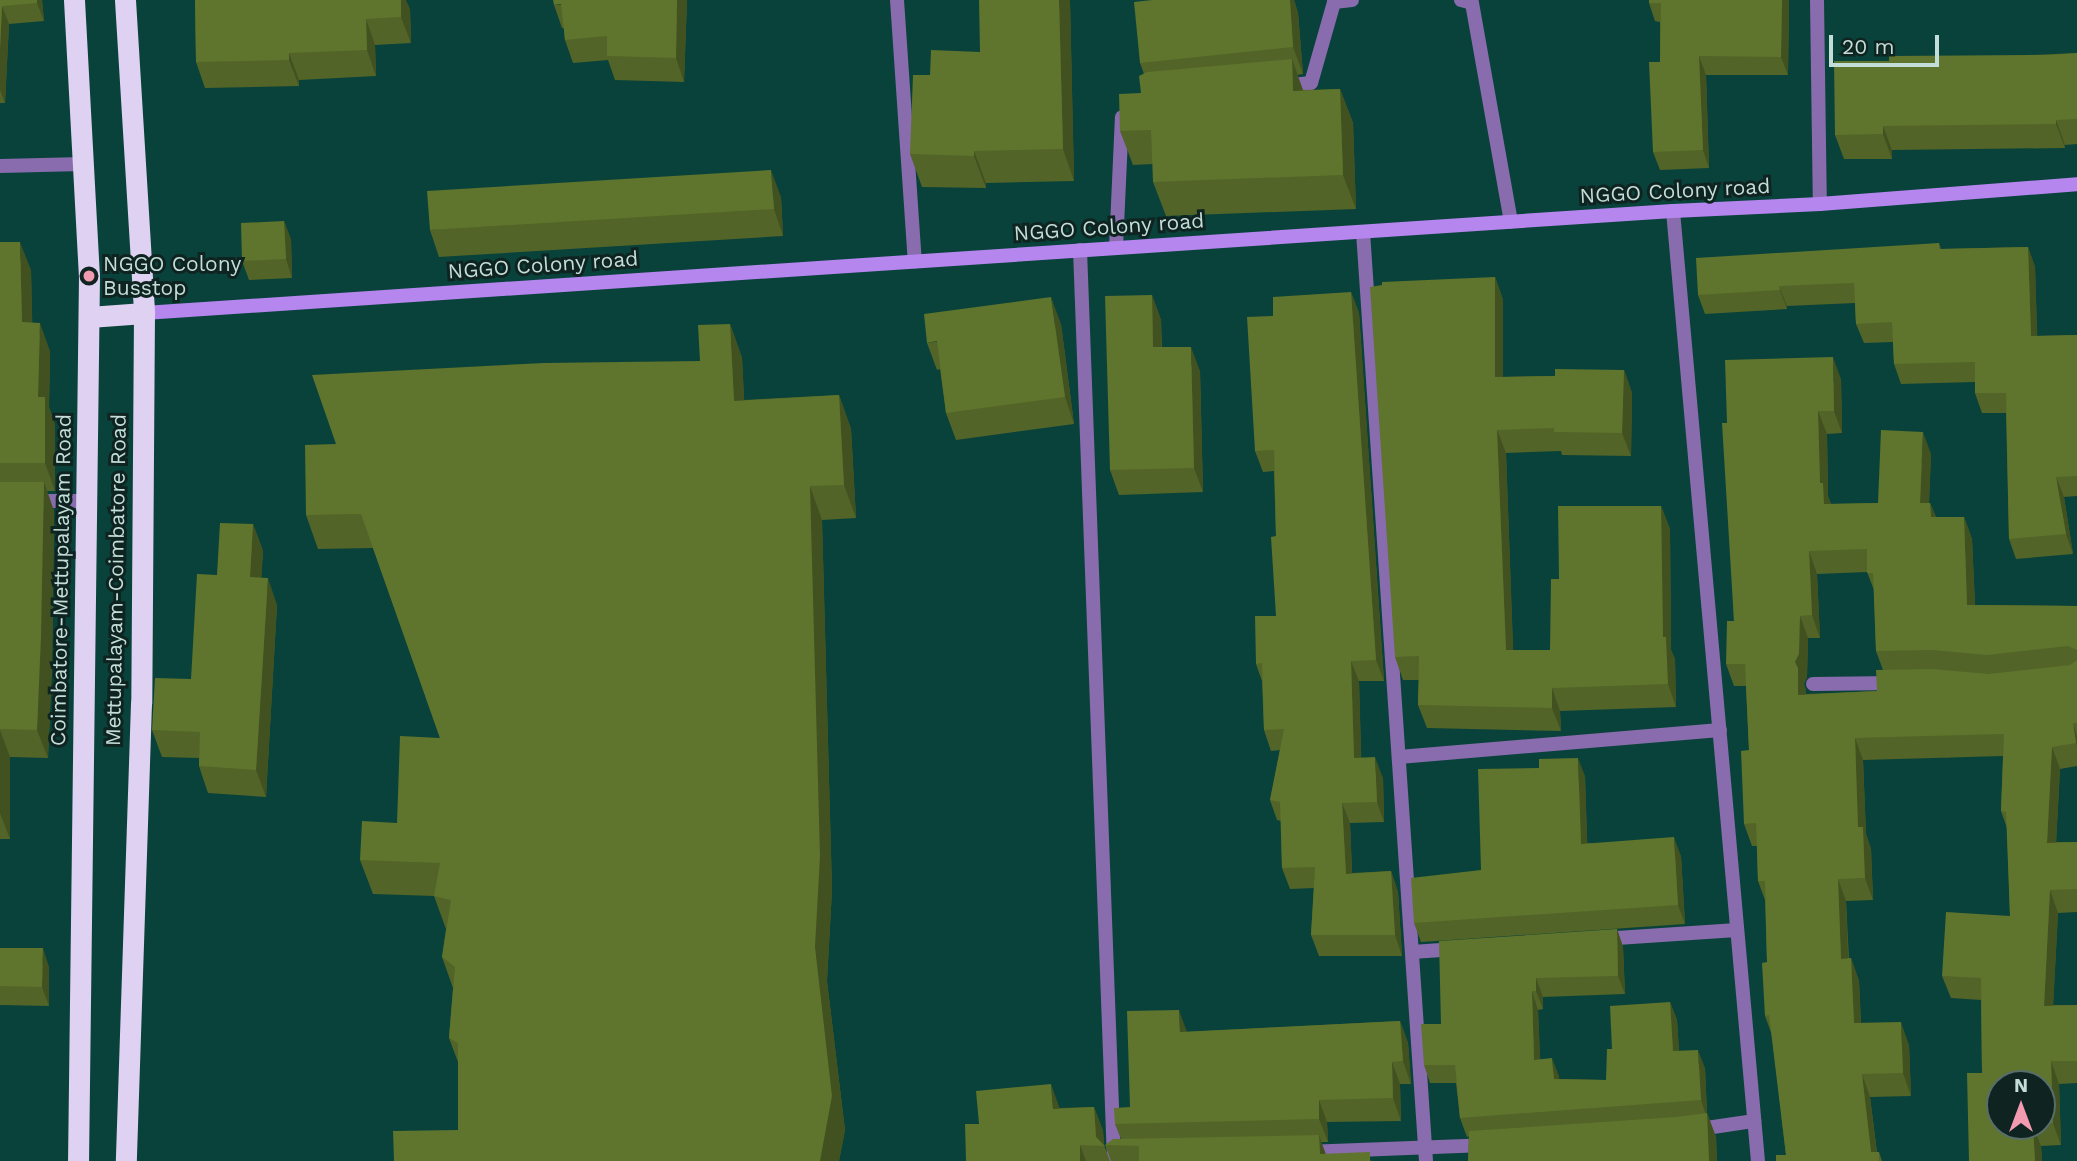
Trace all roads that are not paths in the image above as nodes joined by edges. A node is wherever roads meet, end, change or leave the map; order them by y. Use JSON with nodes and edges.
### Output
{"nodes":[{"id":1,"x":74,"y":0,"type":"edge"},
{"id":2,"x":125,"y":0,"type":"edge"},
{"id":3,"x":897,"y":0,"type":"edge"},
{"id":4,"x":1352,"y":0,"type":"edge"},
{"id":5,"x":1461,"y":0,"type":"edge"},
{"id":6,"x":1817,"y":0,"type":"edge"},
{"id":7,"x":1273,"y":86,"type":"edge"},
{"id":8,"x":1133,"y":109,"type":"edge"},
{"id":9,"x":83,"y":164,"type":"junction"},
{"id":10,"x":0,"y":166,"type":"edge"},
{"id":11,"x":2077,"y":184,"type":"edge"},
{"id":12,"x":1820,"y":204,"type":"junction"},
{"id":13,"x":1673,"y":211,"type":"junction"},
{"id":14,"x":1511,"y":222,"type":"junction"},
{"id":15,"x":1363,"y":232,"type":"junction"},
{"id":16,"x":1116,"y":248,"type":"junction"},
{"id":17,"x":1080,"y":250,"type":"junction"},
{"id":18,"x":915,"y":261,"type":"junction"},
{"id":19,"x":144,"y":313,"type":"junction"},
{"id":20,"x":89,"y":317,"type":"junction"},
{"id":21,"x":0,"y":501,"type":"edge"},
{"id":22,"x":86,"y":501,"type":"junction"},
{"id":23,"x":1914,"y":682,"type":"edge"},
{"id":24,"x":1813,"y":684,"type":"dead end"},
{"id":25,"x":1720,"y":730,"type":"junction"},
{"id":26,"x":1399,"y":757,"type":"junction"},
{"id":27,"x":1737,"y":930,"type":"junction"},
{"id":28,"x":1588,"y":940,"type":"edge"},
{"id":29,"x":1466,"y":948,"type":"edge"},
{"id":30,"x":1412,"y":952,"type":"junction"},
{"id":31,"x":1754,"y":1121,"type":"junction"},
{"id":32,"x":1684,"y":1132,"type":"edge"},
{"id":33,"x":1494,"y":1144,"type":"edge"},
{"id":34,"x":1290,"y":1152,"type":"edge"},
{"id":35,"x":1426,"y":1155,"type":"edge"},
{"id":36,"x":1119,"y":1158,"type":"edge"},
{"id":37,"x":78,"y":1161,"type":"edge"},
{"id":38,"x":126,"y":1161,"type":"edge"},
{"id":39,"x":1758,"y":1161,"type":"edge"}],
"edges":[{"from":1,"to":9,"type":"highway","name":"Coimbatore-Mettupalayam Road"},
{"from":2,"to":19,"type":"highway","name":"Mettupalayam-Coimbatore Road"},
{"from":3,"to":18,"type":"street"},
{"from":4,"to":7,"type":"street"},
{"from":5,"to":14,"type":"street"},
{"from":6,"to":12,"type":"street"},
{"from":8,"to":16,"type":"street"},
{"from":9,"to":10,"type":"street"},
{"from":9,"to":20,"type":"highway","name":"Coimbatore-Mettupalayam Road"},
{"from":11,"to":12,"type":"street","name":"NGGO Colony road"},
{"from":12,"to":13,"type":"street","name":"NGGO Colony road"},
{"from":13,"to":14,"type":"street","name":"NGGO Colony road"},
{"from":13,"to":25,"type":"street"},
{"from":14,"to":15,"type":"street","name":"NGGO Colony road"},
{"from":15,"to":16,"type":"street","name":"NGGO Colony road"},
{"from":15,"to":26,"type":"street"},
{"from":16,"to":17,"type":"street","name":"NGGO Colony road"},
{"from":17,"to":18,"type":"street","name":"NGGO Colony road"},
{"from":17,"to":36,"type":"street"},
{"from":18,"to":19,"type":"street","name":"NGGO Colony road"},
{"from":19,"to":20,"type":"highway"},
{"from":19,"to":38,"type":"highway","name":"Mettupalayam-Coimbatore Road"},
{"from":20,"to":22,"type":"highway","name":"Coimbatore-Mettupalayam Road"},
{"from":21,"to":22,"type":"street"},
{"from":22,"to":37,"type":"highway","name":"Coimbatore-Mettupalayam Road"},
{"from":23,"to":24,"type":"street"},
{"from":25,"to":26,"type":"street"},
{"from":25,"to":27,"type":"street"},
{"from":26,"to":30,"type":"street"},
{"from":27,"to":28,"type":"street"},
{"from":27,"to":31,"type":"street"},
{"from":29,"to":30,"type":"street"},
{"from":30,"to":35,"type":"street"},
{"from":31,"to":32,"type":"street"},
{"from":31,"to":39,"type":"street"},
{"from":33,"to":35,"type":"street"},
{"from":34,"to":35,"type":"street"}]}
